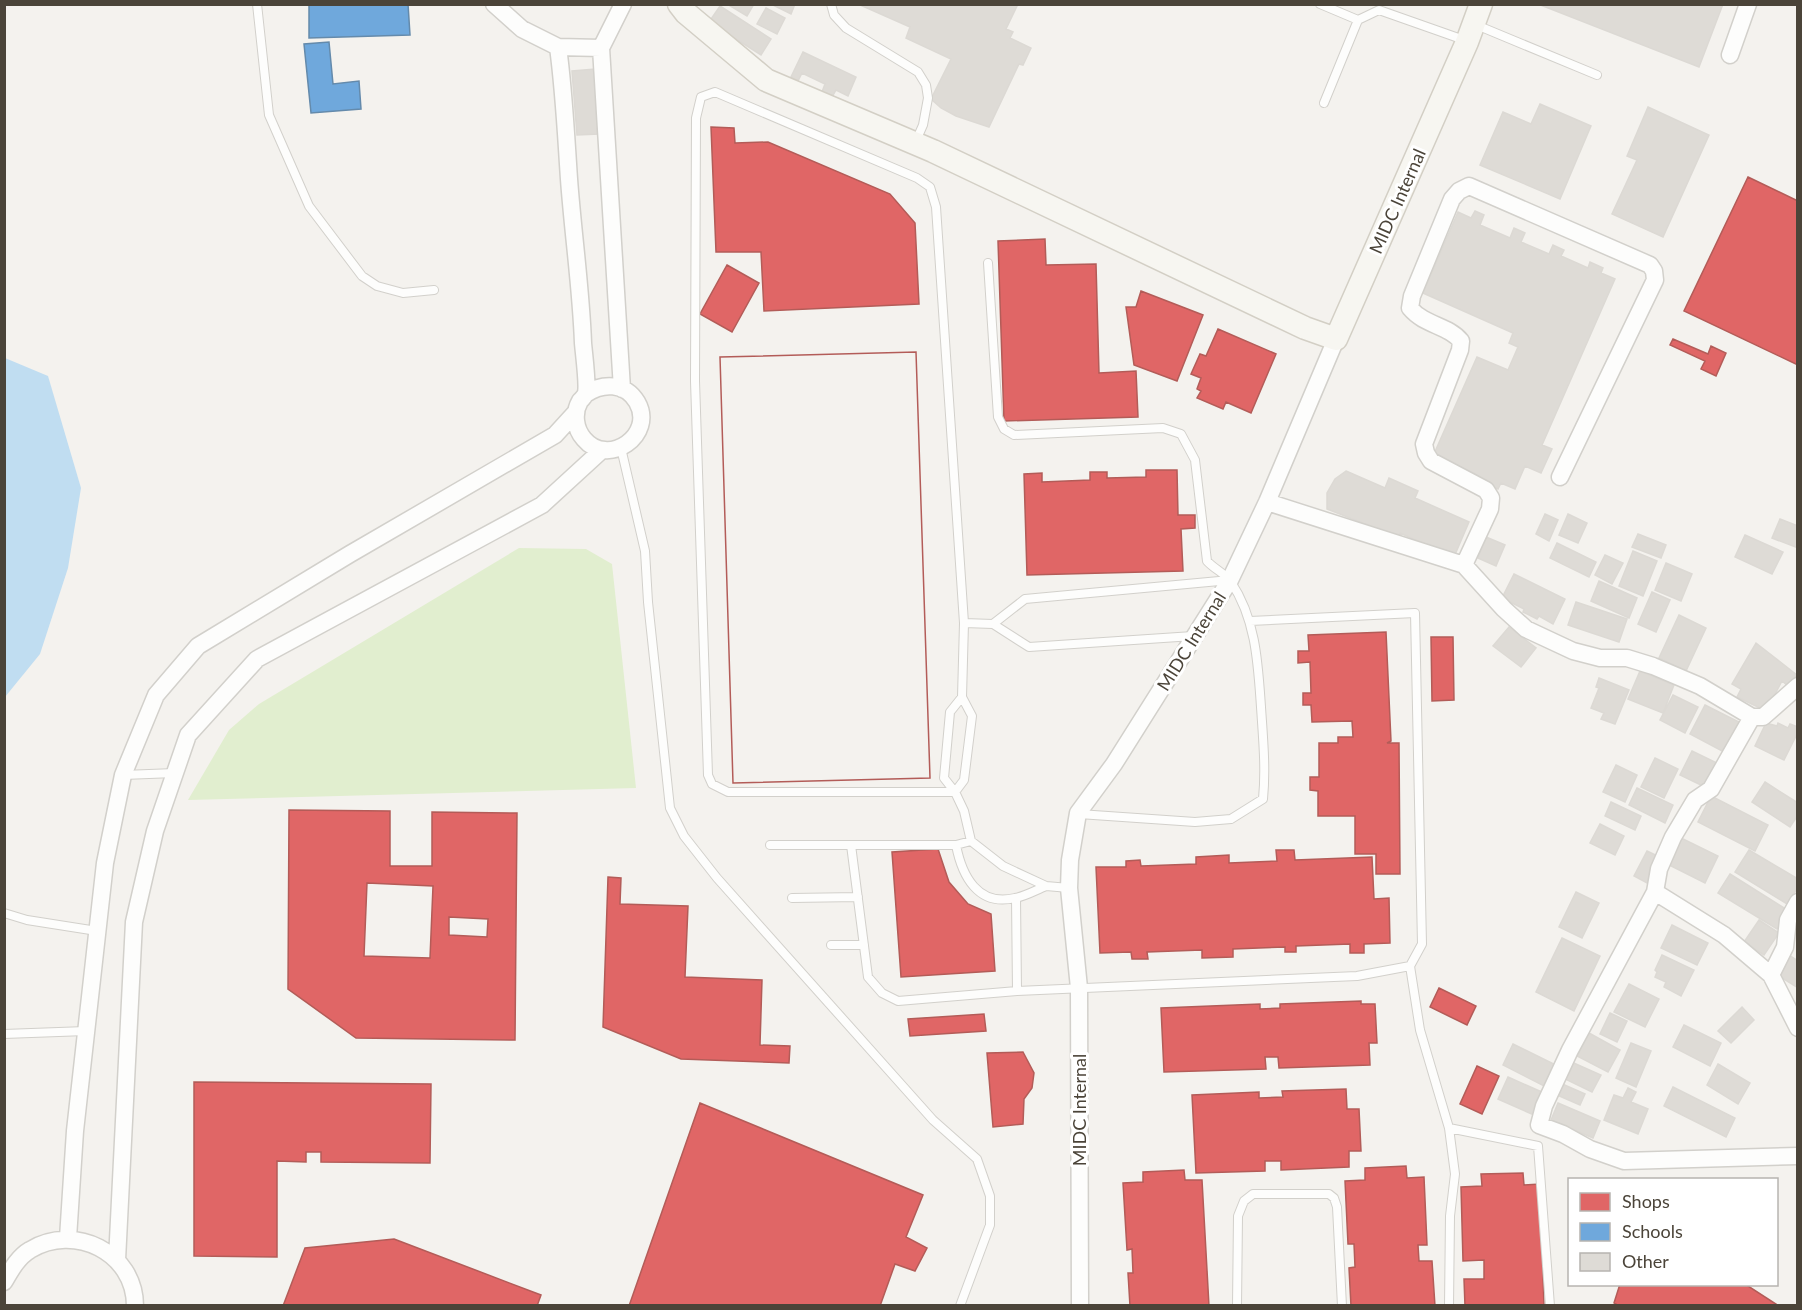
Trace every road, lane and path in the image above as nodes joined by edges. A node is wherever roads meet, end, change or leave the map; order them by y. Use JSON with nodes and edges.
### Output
{"nodes":[{"id":1,"x":257,"y":4,"type":"edge"},
{"id":2,"x":494,"y":4,"type":"edge"},
{"id":3,"x":623,"y":4,"type":"edge"},
{"id":4,"x":831,"y":4,"type":"edge"},
{"id":5,"x":1320,"y":4,"type":"edge"},
{"id":6,"x":1748,"y":4,"type":"edge"},
{"id":7,"x":685,"y":8,"type":"edge"},
{"id":8,"x":1358,"y":20,"type":"junction"},
{"id":9,"x":1474,"y":23,"type":"edge"},
{"id":10,"x":558,"y":47,"type":"junction"},
{"id":11,"x":601,"y":48,"type":"junction"},
{"id":12,"x":1730,"y":55,"type":"dead end"},
{"id":13,"x":1597,"y":75,"type":"dead end"},
{"id":14,"x":1324,"y":103,"type":"dead end"},
{"id":15,"x":915,"y":144,"type":"junction"},
{"id":16,"x":988,"y":263,"type":"dead end"},
{"id":17,"x":434,"y":290,"type":"dead end"},
{"id":18,"x":1336,"y":339,"type":"junction"},
{"id":19,"x":622,"y":389,"type":"junction"},
{"id":20,"x":586,"y":394,"type":"junction"},
{"id":21,"x":576,"y":412,"type":"junction"},
{"id":22,"x":621,"y":448,"type":"junction"},
{"id":23,"x":602,"y":450,"type":"junction"},
{"id":24,"x":1560,"y":477,"type":"dead end"},
{"id":25,"x":1267,"y":502,"type":"junction"},
{"id":26,"x":1464,"y":565,"type":"junction"},
{"id":27,"x":1230,"y":580,"type":"junction"},
{"id":28,"x":1250,"y":621,"type":"junction"},
{"id":29,"x":964,"y":623,"type":"junction"},
{"id":30,"x":993,"y":624,"type":"junction"},
{"id":31,"x":1194,"y":636,"type":"junction"},
{"id":32,"x":1797,"y":686,"type":"edge"},
{"id":33,"x":962,"y":696,"type":"junction"},
{"id":34,"x":1752,"y":717,"type":"junction"},
{"id":35,"x":175,"y":773,"type":"junction"},
{"id":36,"x":123,"y":775,"type":"junction"},
{"id":37,"x":955,"y":792,"type":"junction"},
{"id":38,"x":1078,"y":813,"type":"junction"},
{"id":39,"x":971,"y":841,"type":"junction"},
{"id":40,"x":770,"y":845,"type":"dead end"},
{"id":41,"x":851,"y":845,"type":"junction"},
{"id":42,"x":956,"y":845,"type":"junction"},
{"id":43,"x":1046,"y":886,"type":"junction"},
{"id":44,"x":1069,"y":888,"type":"junction"},
{"id":45,"x":1655,"y":892,"type":"junction"},
{"id":46,"x":858,"y":897,"type":"junction"},
{"id":47,"x":792,"y":898,"type":"dead end"},
{"id":48,"x":1016,"y":898,"type":"junction"},
{"id":49,"x":1797,"y":902,"type":"edge"},
{"id":50,"x":4,"y":913,"type":"edge"},
{"id":51,"x":97,"y":931,"type":"junction"},
{"id":52,"x":831,"y":945,"type":"dead end"},
{"id":53,"x":864,"y":945,"type":"junction"},
{"id":54,"x":1410,"y":966,"type":"junction"},
{"id":55,"x":1771,"y":975,"type":"junction"},
{"id":56,"x":1079,"y":988,"type":"junction"},
{"id":57,"x":1017,"y":991,"type":"junction"},
{"id":58,"x":1797,"y":1028,"type":"edge"},
{"id":59,"x":86,"y":1031,"type":"junction"},
{"id":60,"x":4,"y":1034,"type":"edge"},
{"id":61,"x":1449,"y":1128,"type":"junction"},
{"id":62,"x":1797,"y":1156,"type":"edge"},
{"id":63,"x":68,"y":1238,"type":"junction"},
{"id":64,"x":117,"y":1260,"type":"junction"},
{"id":65,"x":4,"y":1282,"type":"edge"},
{"id":66,"x":135,"y":1305,"type":"edge"},
{"id":67,"x":960,"y":1305,"type":"edge"},
{"id":68,"x":1080,"y":1305,"type":"edge"},
{"id":69,"x":1237,"y":1305,"type":"edge"},
{"id":70,"x":1342,"y":1305,"type":"edge"},
{"id":71,"x":1449,"y":1305,"type":"edge"},
{"id":72,"x":1550,"y":1305,"type":"edge"}],
"edges":[{"from":1,"to":17,"type":"lane"},
{"from":2,"to":10,"type":"street"},
{"from":3,"to":11,"type":"street"},
{"from":4,"to":15,"type":"lane"},
{"from":5,"to":8,"type":"lane"},
{"from":6,"to":12,"type":"street"},
{"from":7,"to":15,"type":"street"},
{"from":8,"to":9,"type":"lane"},
{"from":8,"to":14,"type":"lane"},
{"from":9,"to":13,"type":"lane"},
{"from":9,"to":18,"type":"street","name":"MIDC Internal"},
{"from":10,"to":11,"type":"street"},
{"from":10,"to":20,"type":"street"},
{"from":11,"to":19,"type":"street"},
{"from":15,"to":18,"type":"street"},
{"from":16,"to":27,"type":"lane"},
{"from":18,"to":25,"type":"street","name":"MIDC Internal"},
{"from":19,"to":20,"type":"street"},
{"from":19,"to":22,"type":"street"},
{"from":20,"to":21,"type":"street"},
{"from":21,"to":23,"type":"street"},
{"from":21,"to":36,"type":"street"},
{"from":22,"to":23,"type":"street"},
{"from":22,"to":67,"type":"lane"},
{"from":23,"to":35,"type":"street"},
{"from":24,"to":26,"type":"street"},
{"from":25,"to":26,"type":"street"},
{"from":25,"to":27,"type":"street","name":"MIDC Internal"},
{"from":26,"to":34,"type":"street"},
{"from":27,"to":28,"type":"lane"},
{"from":27,"to":30,"type":"lane"},
{"from":27,"to":31,"type":"street","name":"MIDC Internal"},
{"from":28,"to":38,"type":"lane"},
{"from":28,"to":54,"type":"lane"},
{"from":29,"to":30,"type":"lane"},
{"from":29,"to":33,"type":"lane"},
{"from":29,"to":37,"type":"lane"},
{"from":30,"to":31,"type":"lane"},
{"from":31,"to":38,"type":"street","name":"MIDC Internal"},
{"from":32,"to":34,"type":"street"},
{"from":33,"to":37,"type":"lane"},
{"from":33,"to":37,"type":"lane"},
{"from":34,"to":45,"type":"street"},
{"from":35,"to":36,"type":"lane"},
{"from":35,"to":64,"type":"street"},
{"from":36,"to":51,"type":"street"},
{"from":37,"to":39,"type":"lane"},
{"from":38,"to":44,"type":"street","name":"MIDC Internal"},
{"from":39,"to":42,"type":"lane"},
{"from":39,"to":43,"type":"lane"},
{"from":40,"to":41,"type":"lane"},
{"from":41,"to":42,"type":"lane"},
{"from":41,"to":46,"type":"lane"},
{"from":42,"to":48,"type":"lane"},
{"from":43,"to":44,"type":"lane"},
{"from":43,"to":48,"type":"lane"},
{"from":44,"to":56,"type":"street","name":"MIDC Internal"},
{"from":45,"to":55,"type":"street"},
{"from":45,"to":62,"type":"street"},
{"from":46,"to":47,"type":"lane"},
{"from":46,"to":53,"type":"lane"},
{"from":48,"to":57,"type":"lane"},
{"from":49,"to":55,"type":"street"},
{"from":50,"to":51,"type":"lane"},
{"from":51,"to":59,"type":"street"},
{"from":52,"to":53,"type":"lane"},
{"from":53,"to":57,"type":"lane"},
{"from":54,"to":56,"type":"lane"},
{"from":54,"to":61,"type":"lane"},
{"from":55,"to":58,"type":"street"},
{"from":56,"to":57,"type":"lane"},
{"from":56,"to":68,"type":"street","name":"MIDC Internal"},
{"from":59,"to":60,"type":"lane"},
{"from":59,"to":63,"type":"street"},
{"from":61,"to":71,"type":"lane"},
{"from":61,"to":72,"type":"lane"},
{"from":63,"to":64,"type":"street"},
{"from":63,"to":65,"type":"street"},
{"from":64,"to":66,"type":"street"},
{"from":69,"to":70,"type":"lane"}]}
